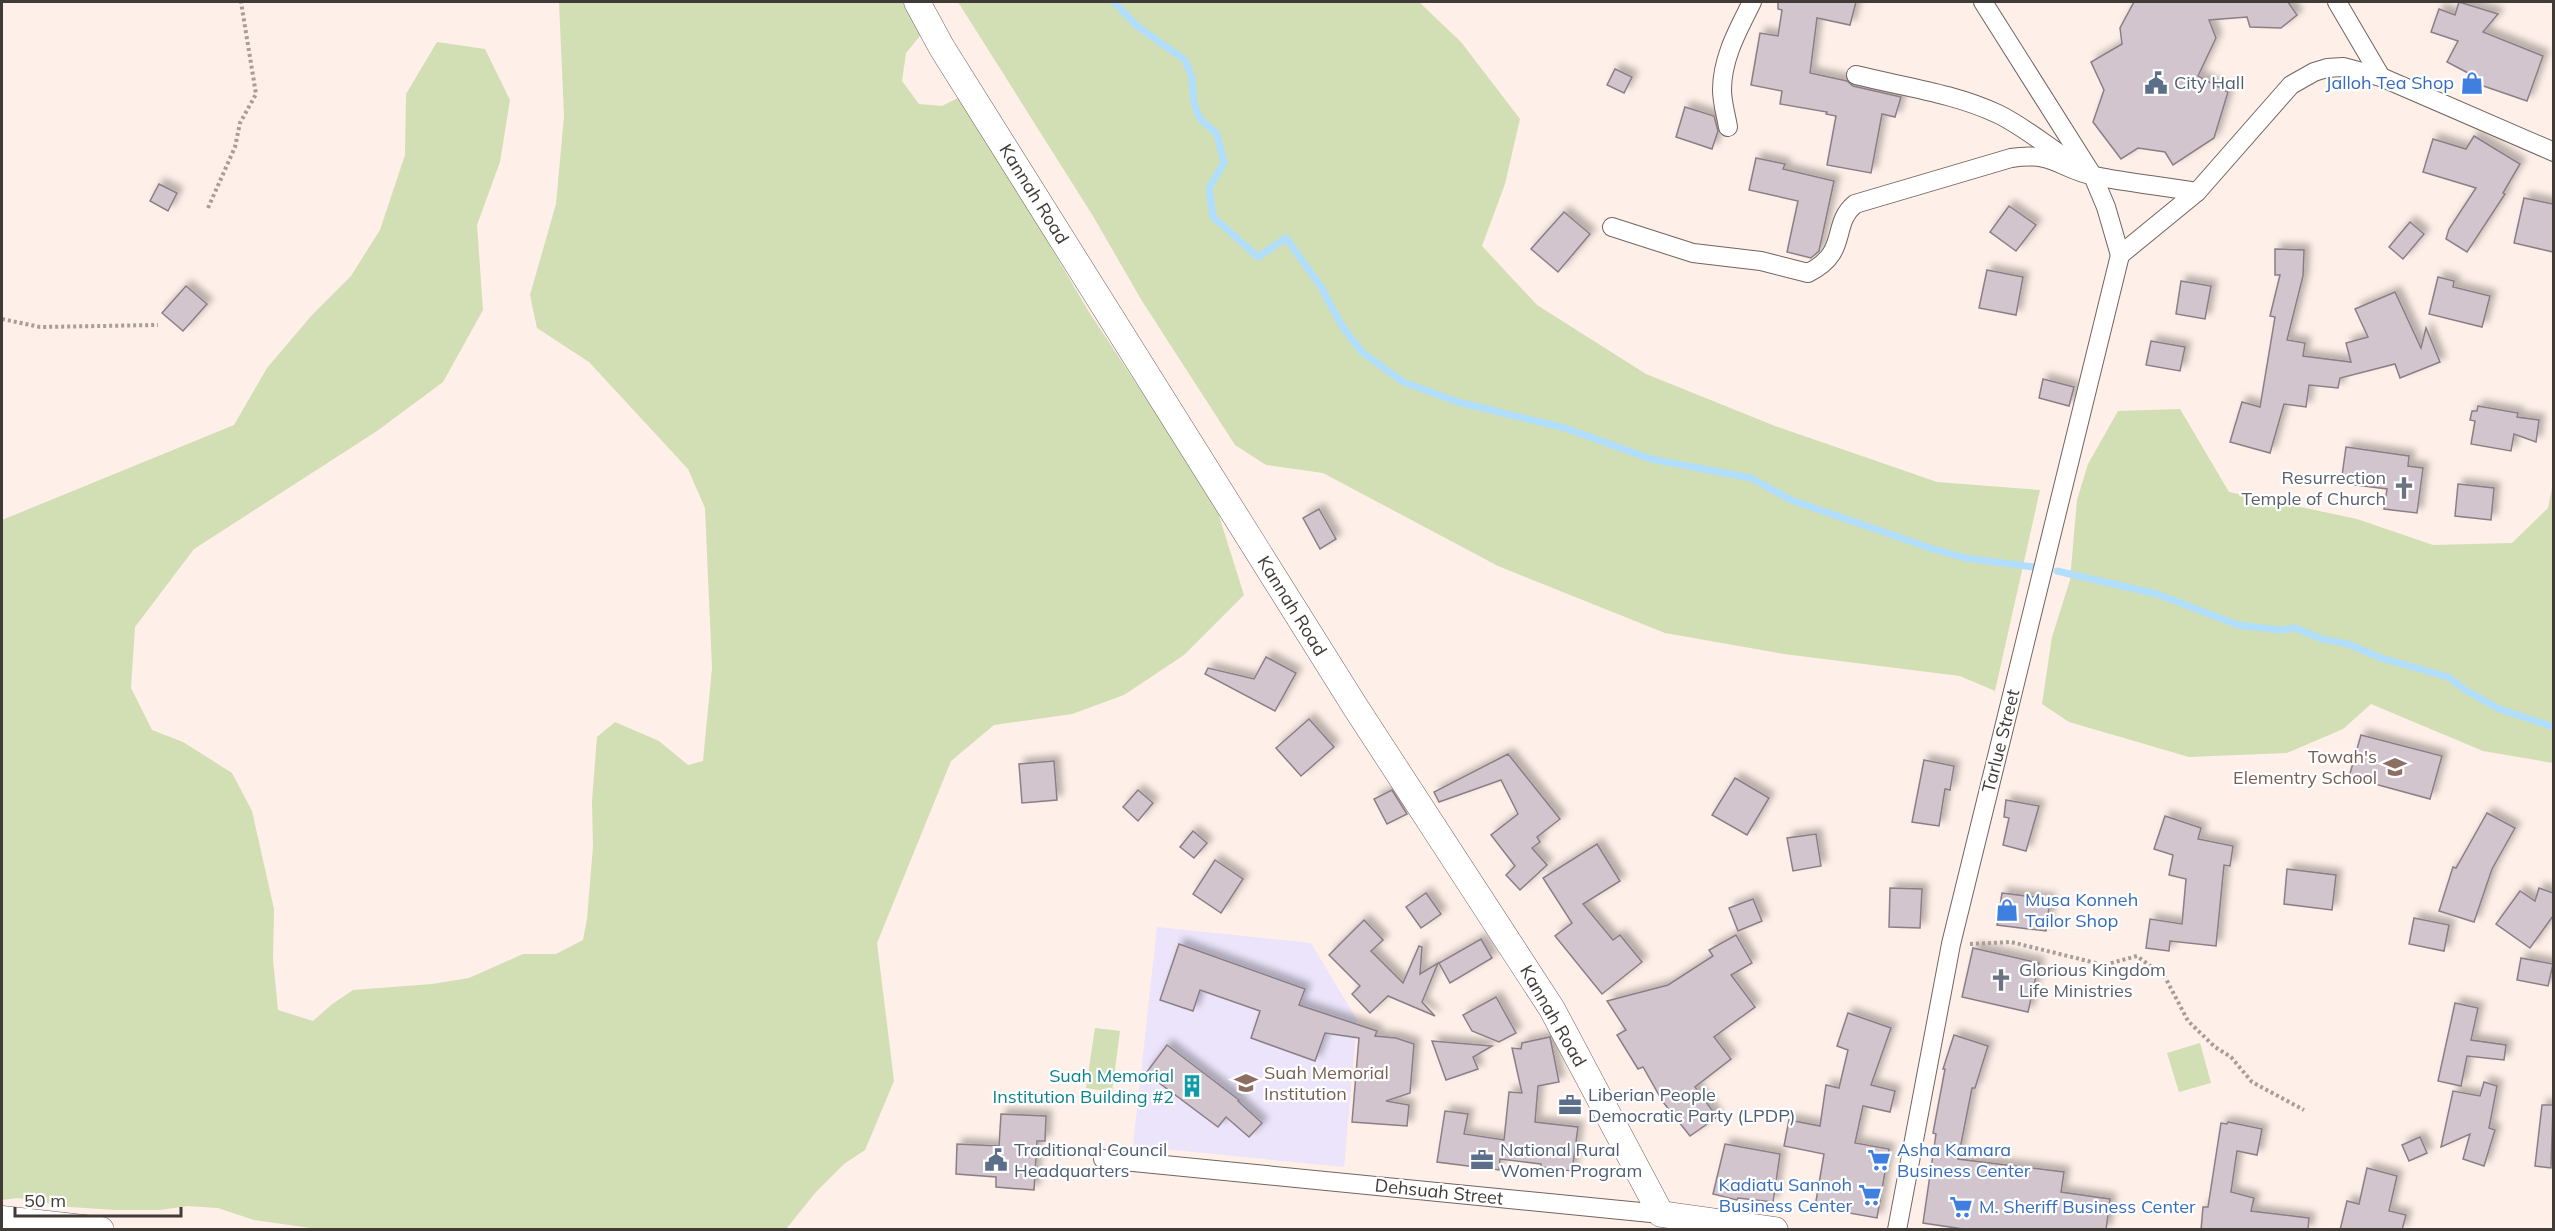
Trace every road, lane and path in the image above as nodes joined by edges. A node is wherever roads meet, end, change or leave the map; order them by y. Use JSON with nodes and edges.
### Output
{"nodes":[{"id":1,"x":241,"y":2,"type":"edge"},
{"id":2,"x":917,"y":2,"type":"edge"},
{"id":3,"x":1752,"y":2,"type":"edge"},
{"id":4,"x":1983,"y":2,"type":"edge"},
{"id":5,"x":2337,"y":2,"type":"edge"},
{"id":6,"x":1856,"y":75,"type":"dead end"},
{"id":7,"x":2381,"y":77,"type":"junction"},
{"id":8,"x":1728,"y":127,"type":"dead end"},
{"id":9,"x":2553,"y":152,"type":"edge"},
{"id":10,"x":2093,"y":176,"type":"junction"},
{"id":11,"x":2197,"y":192,"type":"junction"},
{"id":12,"x":208,"y":208,"type":"dead end"},
{"id":13,"x":1612,"y":227,"type":"dead end"},
{"id":14,"x":2120,"y":255,"type":"junction"},
{"id":15,"x":2,"y":319,"type":"edge"},
{"id":16,"x":158,"y":325,"type":"dead end"},
{"id":17,"x":1951,"y":944,"type":"junction"},
{"id":18,"x":2304,"y":1110,"type":"dead end"},
{"id":19,"x":1103,"y":1159,"type":"dead end"},
{"id":20,"x":1660,"y":1214,"type":"junction"},
{"id":21,"x":2,"y":1219,"type":"edge"},
{"id":22,"x":1738,"y":1227,"type":"edge"},
{"id":23,"x":101,"y":1230,"type":"edge"},
{"id":24,"x":1775,"y":1230,"type":"edge"},
{"id":25,"x":1898,"y":1230,"type":"edge"}],
"edges":[{"from":1,"to":12,"type":"path"},
{"from":2,"to":20,"type":"street","name":"Kannah Road"},
{"from":3,"to":8,"type":"street"},
{"from":4,"to":10,"type":"street"},
{"from":5,"to":7,"type":"street"},
{"from":6,"to":10,"type":"street"},
{"from":7,"to":9,"type":"street"},
{"from":7,"to":11,"type":"street"},
{"from":10,"to":11,"type":"street"},
{"from":10,"to":13,"type":"street"},
{"from":10,"to":14,"type":"street"},
{"from":11,"to":14,"type":"street"},
{"from":14,"to":17,"type":"street","name":"Tarlue Street"},
{"from":15,"to":16,"type":"path"},
{"from":17,"to":18,"type":"path"},
{"from":17,"to":25,"type":"street","name":"Tarlue Street"},
{"from":19,"to":20,"type":"street","name":"Dehsuah Street"},
{"from":20,"to":22,"type":"street","name":"Dehsuah Street"},
{"from":21,"to":23,"type":"street"},
{"from":22,"to":24,"type":"street","name":"Dehsuah Street"}]}
